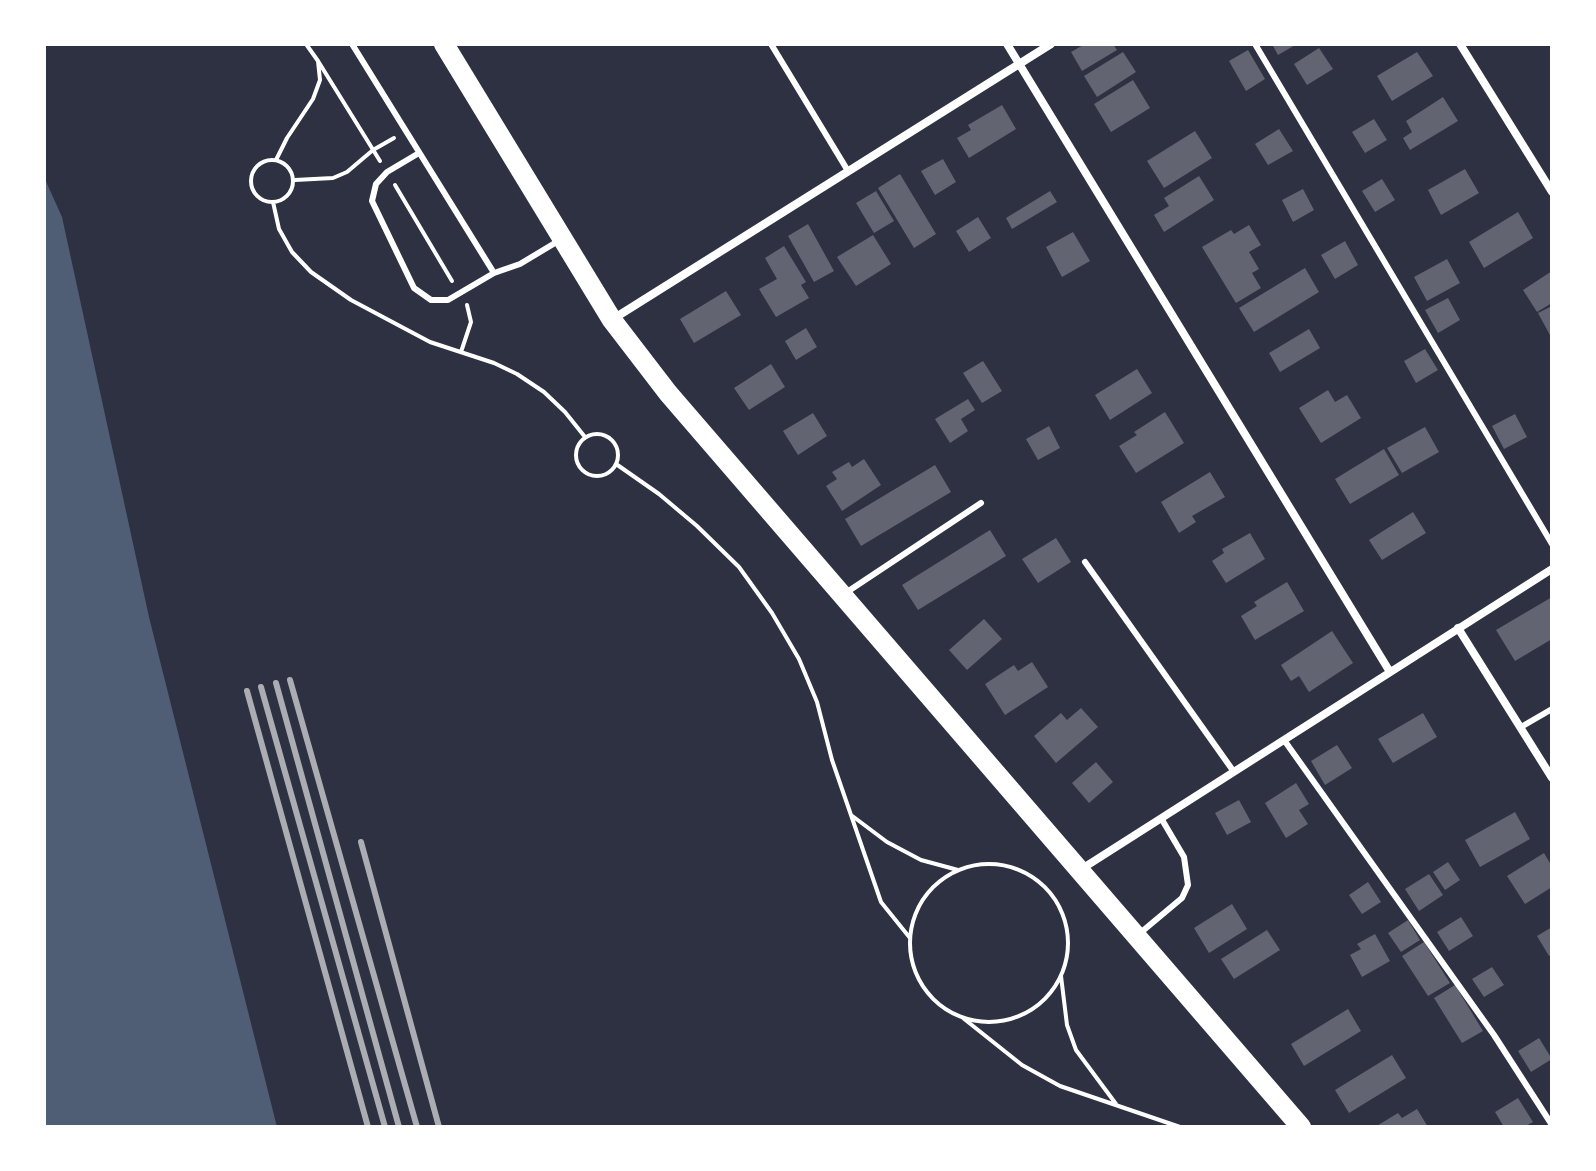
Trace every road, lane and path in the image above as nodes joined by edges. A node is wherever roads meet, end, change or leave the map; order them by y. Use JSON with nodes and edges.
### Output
{"nodes":[{"id":1,"x":306,"y":44,"type":"edge"},
{"id":2,"x":352,"y":44,"type":"edge"},
{"id":3,"x":444,"y":44,"type":"edge"},
{"id":4,"x":771,"y":44,"type":"edge"},
{"id":5,"x":1007,"y":44,"type":"edge"},
{"id":6,"x":1051,"y":44,"type":"edge"},
{"id":7,"x":1255,"y":44,"type":"edge"},
{"id":8,"x":1460,"y":44,"type":"edge"},
{"id":9,"x":318,"y":61,"type":"junction"},
{"id":10,"x":1019,"y":64,"type":"junction"},
{"id":11,"x":406,"y":131,"type":"junction"},
{"id":12,"x":373,"y":150,"type":"junction"},
{"id":13,"x":419,"y":153,"type":"junction"},
{"id":14,"x":276,"y":160,"type":"junction"},
{"id":15,"x":848,"y":171,"type":"junction"},
{"id":16,"x":387,"y":172,"type":"junction"},
{"id":17,"x":294,"y":181,"type":"junction"},
{"id":18,"x":1552,"y":192,"type":"edge"},
{"id":19,"x":273,"y":202,"type":"junction"},
{"id":20,"x":562,"y":239,"type":"junction"},
{"id":21,"x":494,"y":273,"type":"junction"},
{"id":22,"x":460,"y":294,"type":"junction"},
{"id":23,"x":612,"y":320,"type":"junction"},
{"id":24,"x":461,"y":352,"type":"junction"},
{"id":25,"x":585,"y":437,"type":"junction"},
{"id":26,"x":616,"y":464,"type":"junction"},
{"id":27,"x":981,"y":503,"type":"dead end"},
{"id":28,"x":1552,"y":544,"type":"edge"},
{"id":29,"x":1085,"y":562,"type":"dead end"},
{"id":30,"x":1552,"y":569,"type":"edge"},
{"id":31,"x":843,"y":595,"type":"junction"},
{"id":32,"x":1458,"y":628,"type":"junction"},
{"id":33,"x":1390,"y":672,"type":"junction"},
{"id":34,"x":1552,"y":709,"type":"edge"},
{"id":35,"x":1521,"y":727,"type":"junction"},
{"id":36,"x":1284,"y":740,"type":"junction"},
{"id":37,"x":1234,"y":772,"type":"junction"},
{"id":38,"x":1552,"y":778,"type":"edge"},
{"id":39,"x":851,"y":815,"type":"junction"},
{"id":40,"x":1161,"y":818,"type":"junction"},
{"id":41,"x":958,"y":870,"type":"junction"},
{"id":42,"x":1079,"y":870,"type":"junction"},
{"id":43,"x":1136,"y":936,"type":"junction"},
{"id":44,"x":910,"y":938,"type":"junction"},
{"id":45,"x":1061,"y":975,"type":"junction"},
{"id":46,"x":962,"y":1017,"type":"junction"},
{"id":47,"x":1118,"y":1106,"type":"junction"},
{"id":48,"x":1552,"y":1125,"type":"edge"},
{"id":49,"x":1180,"y":1127,"type":"edge"},
{"id":50,"x":1301,"y":1127,"type":"edge"}],
"edges":[{"from":1,"to":9,"type":"path"},
{"from":2,"to":11,"type":"lane"},
{"from":3,"to":20,"type":"main road"},
{"from":4,"to":15,"type":"lane"},
{"from":5,"to":10,"type":"street"},
{"from":6,"to":10,"type":"street"},
{"from":7,"to":28,"type":"lane"},
{"from":8,"to":18,"type":"street"},
{"from":9,"to":12,"type":"path"},
{"from":9,"to":14,"type":"path"},
{"from":10,"to":15,"type":"street"},
{"from":10,"to":33,"type":"street"},
{"from":11,"to":12,"type":"path"},
{"from":11,"to":13,"type":"lane"},
{"from":12,"to":16,"type":"path"},
{"from":12,"to":17,"type":"path"},
{"from":13,"to":16,"type":"lane"},
{"from":13,"to":21,"type":"lane"},
{"from":14,"to":17,"type":"path"},
{"from":14,"to":19,"type":"path"},
{"from":15,"to":23,"type":"street"},
{"from":16,"to":22,"type":"path"},
{"from":16,"to":22,"type":"lane"},
{"from":17,"to":19,"type":"path"},
{"from":19,"to":24,"type":"path"},
{"from":20,"to":21,"type":"lane"},
{"from":20,"to":23,"type":"main road"},
{"from":21,"to":22,"type":"lane"},
{"from":22,"to":24,"type":"path"},
{"from":23,"to":31,"type":"main road"},
{"from":24,"to":25,"type":"path"},
{"from":25,"to":26,"type":"path"},
{"from":25,"to":26,"type":"path"},
{"from":26,"to":39,"type":"path"},
{"from":27,"to":31,"type":"lane"},
{"from":29,"to":37,"type":"lane"},
{"from":30,"to":32,"type":"street"},
{"from":31,"to":42,"type":"main road"},
{"from":32,"to":33,"type":"street"},
{"from":32,"to":35,"type":"street"},
{"from":33,"to":36,"type":"street"},
{"from":34,"to":35,"type":"lane"},
{"from":35,"to":38,"type":"street"},
{"from":36,"to":37,"type":"street"},
{"from":36,"to":48,"type":"lane"},
{"from":37,"to":40,"type":"street"},
{"from":39,"to":41,"type":"path"},
{"from":39,"to":44,"type":"path"},
{"from":40,"to":42,"type":"street"},
{"from":40,"to":43,"type":"lane"},
{"from":41,"to":44,"type":"path"},
{"from":41,"to":45,"type":"path"},
{"from":42,"to":43,"type":"main road"},
{"from":43,"to":50,"type":"main road"},
{"from":44,"to":46,"type":"path"},
{"from":45,"to":46,"type":"path"},
{"from":45,"to":47,"type":"path"},
{"from":46,"to":47,"type":"path"},
{"from":47,"to":49,"type":"path"}]}
